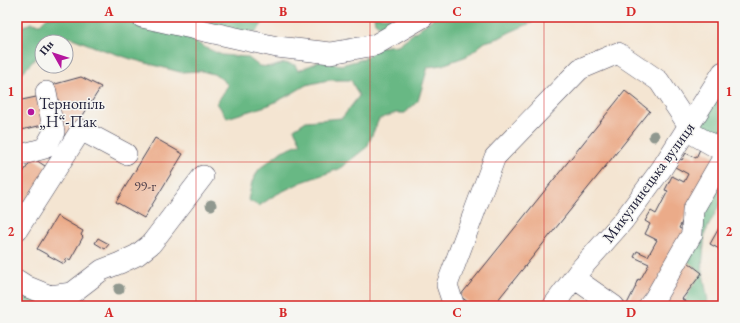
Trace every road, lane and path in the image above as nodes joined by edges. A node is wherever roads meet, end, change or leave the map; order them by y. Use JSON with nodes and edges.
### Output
{"nodes":[{"id":1,"x":142,"y":17,"type":"edge"},
{"id":2,"x":423,"y":17,"type":"edge"},
{"id":3,"x":723,"y":72,"type":"edge"},
{"id":4,"x":46,"y":92,"type":"dead end"},
{"id":5,"x":688,"y":128,"type":"junction"},
{"id":6,"x":723,"y":151,"type":"edge"},
{"id":7,"x":126,"y":154,"type":"dead end"},
{"id":8,"x":17,"y":156,"type":"edge"},
{"id":9,"x":723,"y":158,"type":"edge"},
{"id":10,"x":203,"y":176,"type":"dead end"},
{"id":11,"x":17,"y":230,"type":"edge"},
{"id":12,"x":574,"y":278,"type":"junction"},
{"id":13,"x":17,"y":280,"type":"edge"},
{"id":14,"x":454,"y":306,"type":"edge"},
{"id":15,"x":552,"y":306,"type":"edge"},
{"id":16,"x":614,"y":306,"type":"edge"},
{"id":17,"x":649,"y":306,"type":"edge"}],
"edges":[{"from":1,"to":2,"type":"street"},
{"from":3,"to":5,"type":"street","name":"Микулинецька вулиця"},
{"from":4,"to":8,"type":"street"},
{"from":5,"to":6,"type":"street"},
{"from":5,"to":12,"type":"street","name":"Микулинецька вулиця"},
{"from":5,"to":14,"type":"street"},
{"from":7,"to":11,"type":"street"},
{"from":9,"to":17,"type":"street"},
{"from":10,"to":13,"type":"street"},
{"from":12,"to":15,"type":"street","name":"Микулинецька вулиця"},
{"from":12,"to":16,"type":"street"}]}
